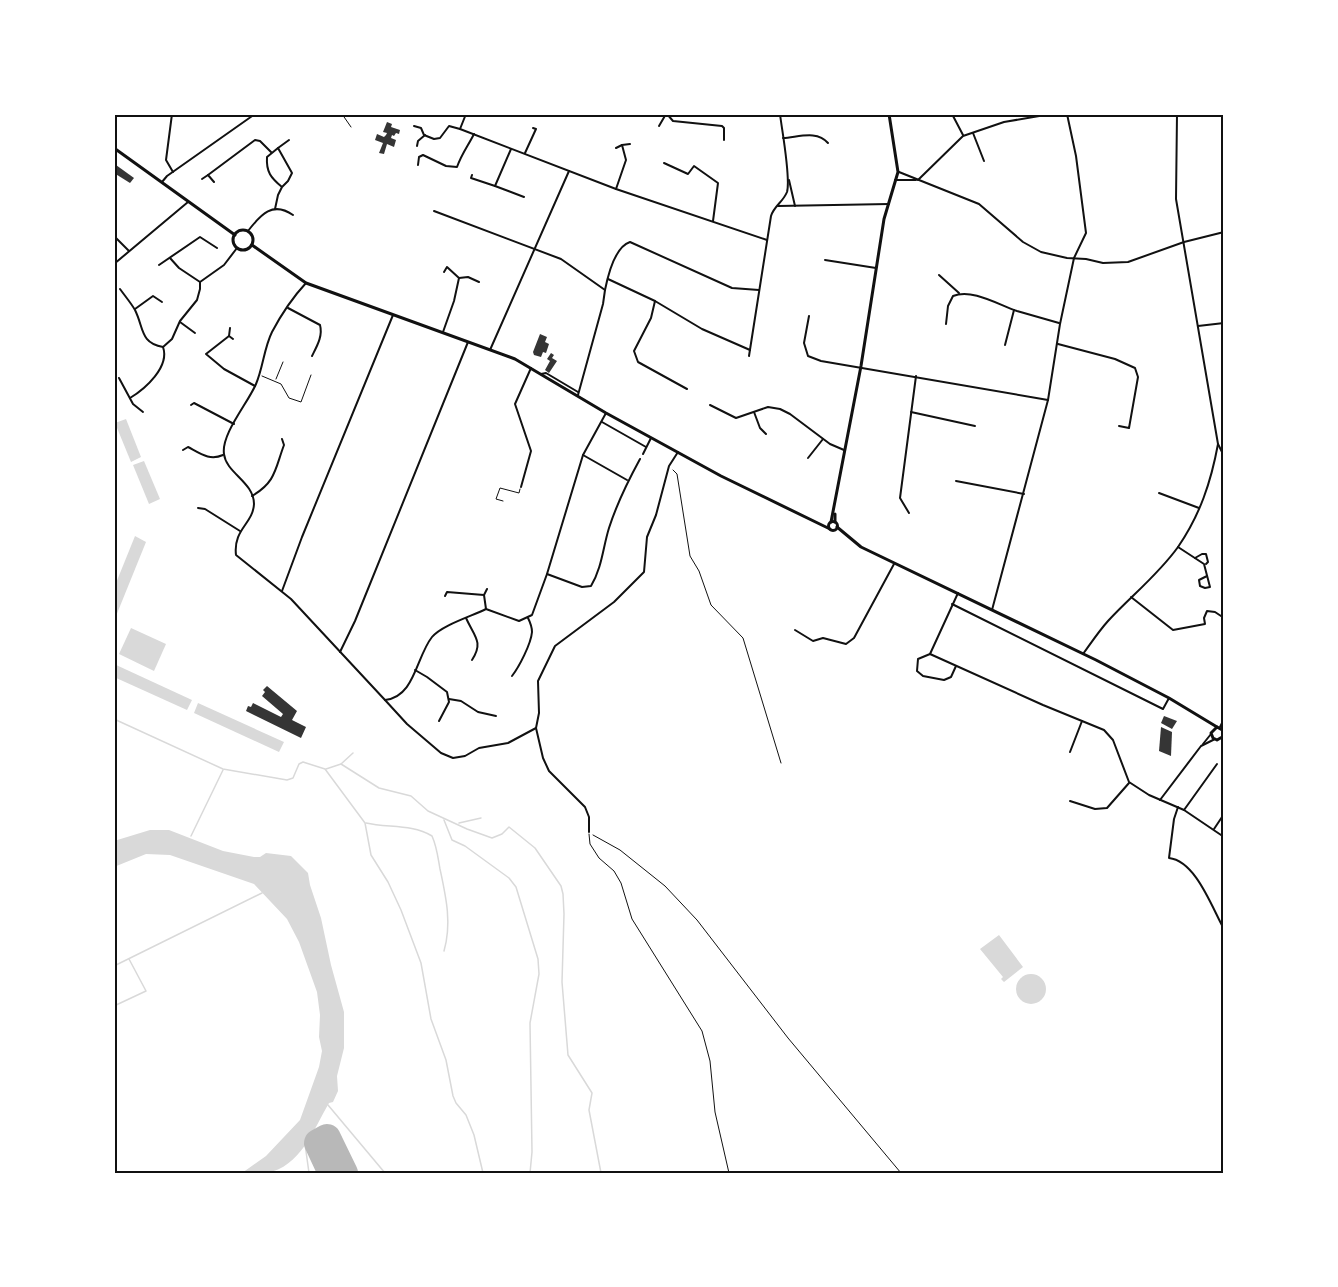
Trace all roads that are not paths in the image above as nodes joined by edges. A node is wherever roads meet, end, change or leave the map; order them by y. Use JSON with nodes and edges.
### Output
{"nodes":[{"id":1,"x":172,"y":114,"type":"edge"},
{"id":2,"x":255,"y":114,"type":"edge"},
{"id":3,"x":342,"y":114,"type":"edge"},
{"id":4,"x":466,"y":114,"type":"edge"},
{"id":5,"x":666,"y":114,"type":"edge"},
{"id":6,"x":780,"y":114,"type":"edge"},
{"id":7,"x":889,"y":114,"type":"edge"},
{"id":8,"x":952,"y":114,"type":"edge"},
{"id":9,"x":1051,"y":114,"type":"edge"},
{"id":10,"x":1067,"y":114,"type":"edge"},
{"id":11,"x":1177,"y":114,"type":"edge"},
{"id":12,"x":414,"y":126,"type":"dead end"},
{"id":13,"x":659,"y":126,"type":"dead end"},
{"id":14,"x":351,"y":127,"type":"dead end"},
{"id":15,"x":460,"y":129,"type":"junction"},
{"id":16,"x":541,"y":130,"type":"dead end"},
{"id":17,"x":973,"y":133,"type":"junction"},
{"id":18,"x":474,"y":134,"type":"junction"},
{"id":19,"x":425,"y":135,"type":"junction"},
{"id":20,"x":963,"y":136,"type":"junction"},
{"id":21,"x":783,"y":138,"type":"junction"},
{"id":22,"x":289,"y":140,"type":"dead end"},
{"id":23,"x":724,"y":140,"type":"dead end"},
{"id":24,"x":828,"y":143,"type":"dead end"},
{"id":25,"x":630,"y":144,"type":"dead end"},
{"id":26,"x":622,"y":145,"type":"junction"},
{"id":27,"x":417,"y":146,"type":"dead end"},
{"id":28,"x":114,"y":148,"type":"edge"},
{"id":29,"x":278,"y":148,"type":"junction"},
{"id":30,"x":616,"y":148,"type":"dead end"},
{"id":31,"x":511,"y":149,"type":"junction"},
{"id":32,"x":271,"y":152,"type":"junction"},
{"id":33,"x":525,"y":153,"type":"junction"},
{"id":34,"x":984,"y":160,"type":"dead end"},
{"id":35,"x":664,"y":163,"type":"dead end"},
{"id":36,"x":418,"y":165,"type":"dead end"},
{"id":37,"x":458,"y":167,"type":"junction"},
{"id":38,"x":461,"y":171,"type":"dead end"},
{"id":39,"x":569,"y":171,"type":"junction"},
{"id":40,"x":173,"y":172,"type":"junction"},
{"id":41,"x":898,"y":172,"type":"junction"},
{"id":42,"x":208,"y":175,"type":"junction"},
{"id":43,"x":472,"y":175,"type":"dead end"},
{"id":44,"x":788,"y":175,"type":"junction"},
{"id":45,"x":202,"y":179,"type":"dead end"},
{"id":46,"x":896,"y":180,"type":"junction"},
{"id":47,"x":918,"y":180,"type":"junction"},
{"id":48,"x":162,"y":182,"type":"junction"},
{"id":49,"x":214,"y":182,"type":"dead end"},
{"id":50,"x":282,"y":186,"type":"junction"},
{"id":51,"x":495,"y":186,"type":"junction"},
{"id":52,"x":616,"y":189,"type":"junction"},
{"id":53,"x":524,"y":196,"type":"dead end"},
{"id":54,"x":188,"y":202,"type":"junction"},
{"id":55,"x":889,"y":204,"type":"junction"},
{"id":56,"x":777,"y":206,"type":"junction"},
{"id":57,"x":795,"y":206,"type":"junction"},
{"id":58,"x":275,"y":209,"type":"junction"},
{"id":59,"x":434,"y":211,"type":"dead end"},
{"id":60,"x":293,"y":215,"type":"dead end"},
{"id":61,"x":713,"y":221,"type":"junction"},
{"id":62,"x":248,"y":231,"type":"junction"},
{"id":63,"x":1224,"y":232,"type":"edge"},
{"id":64,"x":235,"y":235,"type":"junction"},
{"id":65,"x":114,"y":236,"type":"edge"},
{"id":66,"x":767,"y":240,"type":"junction"},
{"id":67,"x":1184,"y":242,"type":"junction"},
{"id":68,"x":252,"y":245,"type":"junction"},
{"id":69,"x":217,"y":248,"type":"dead end"},
{"id":70,"x":237,"y":248,"type":"junction"},
{"id":71,"x":535,"y":249,"type":"junction"},
{"id":72,"x":129,"y":251,"type":"junction"},
{"id":73,"x":170,"y":258,"type":"junction"},
{"id":74,"x":1074,"y":258,"type":"junction"},
{"id":75,"x":825,"y":260,"type":"dead end"},
{"id":76,"x":449,"y":263,"type":"dead end"},
{"id":77,"x":114,"y":264,"type":"edge"},
{"id":78,"x":159,"y":265,"type":"dead end"},
{"id":79,"x":447,"y":267,"type":"junction"},
{"id":80,"x":877,"y":269,"type":"junction"},
{"id":81,"x":444,"y":272,"type":"dead end"},
{"id":82,"x":939,"y":275,"type":"dead end"},
{"id":83,"x":459,"y":278,"type":"junction"},
{"id":84,"x":608,"y":278,"type":"junction"},
{"id":85,"x":200,"y":282,"type":"junction"},
{"id":86,"x":479,"y":282,"type":"dead end"},
{"id":87,"x":306,"y":284,"type":"junction"},
{"id":88,"x":120,"y":289,"type":"dead end"},
{"id":89,"x":605,"y":290,"type":"junction"},
{"id":90,"x":759,"y":290,"type":"junction"},
{"id":91,"x":959,"y":293,"type":"junction"},
{"id":92,"x":656,"y":301,"type":"junction"},
{"id":93,"x":162,"y":302,"type":"dead end"},
{"id":94,"x":288,"y":308,"type":"junction"},
{"id":95,"x":135,"y":309,"type":"junction"},
{"id":96,"x":1014,"y":310,"type":"junction"},
{"id":97,"x":394,"y":314,"type":"junction"},
{"id":98,"x":809,"y":316,"type":"dead end"},
{"id":99,"x":180,"y":322,"type":"junction"},
{"id":100,"x":1224,"y":323,"type":"edge"},
{"id":101,"x":946,"y":324,"type":"dead end"},
{"id":102,"x":1060,"y":324,"type":"junction"},
{"id":103,"x":1198,"y":326,"type":"junction"},
{"id":104,"x":230,"y":328,"type":"dead end"},
{"id":105,"x":195,"y":333,"type":"dead end"},
{"id":106,"x":442,"y":333,"type":"junction"},
{"id":107,"x":229,"y":336,"type":"junction"},
{"id":108,"x":233,"y":339,"type":"dead end"},
{"id":109,"x":468,"y":342,"type":"junction"},
{"id":110,"x":1057,"y":344,"type":"junction"},
{"id":111,"x":1005,"y":345,"type":"dead end"},
{"id":112,"x":163,"y":347,"type":"junction"},
{"id":113,"x":490,"y":350,"type":"junction"},
{"id":114,"x":750,"y":350,"type":"junction"},
{"id":115,"x":312,"y":356,"type":"dead end"},
{"id":116,"x":749,"y":356,"type":"dead end"},
{"id":117,"x":283,"y":362,"type":"dead end"},
{"id":118,"x":861,"y":366,"type":"junction"},
{"id":119,"x":531,"y":368,"type":"junction"},
{"id":120,"x":260,"y":375,"type":"junction"},
{"id":121,"x":311,"y":375,"type":"dead end"},
{"id":122,"x":916,"y":376,"type":"junction"},
{"id":123,"x":120,"y":378,"type":"dead end"},
{"id":124,"x":275,"y":381,"type":"junction"},
{"id":125,"x":255,"y":386,"type":"junction"},
{"id":126,"x":687,"y":389,"type":"dead end"},
{"id":127,"x":578,"y":394,"type":"junction"},
{"id":128,"x":130,"y":398,"type":"junction"},
{"id":129,"x":1048,"y":400,"type":"junction"},
{"id":130,"x":191,"y":405,"type":"dead end"},
{"id":131,"x":710,"y":405,"type":"dead end"},
{"id":132,"x":911,"y":411,"type":"junction"},
{"id":133,"x":143,"y":412,"type":"dead end"},
{"id":134,"x":754,"y":412,"type":"junction"},
{"id":135,"x":606,"y":413,"type":"junction"},
{"id":136,"x":602,"y":422,"type":"junction"},
{"id":137,"x":234,"y":424,"type":"junction"},
{"id":138,"x":975,"y":426,"type":"dead end"},
{"id":139,"x":1119,"y":426,"type":"dead end"},
{"id":140,"x":766,"y":434,"type":"dead end"},
{"id":141,"x":651,"y":438,"type":"junction"},
{"id":142,"x":282,"y":439,"type":"dead end"},
{"id":143,"x":823,"y":439,"type":"junction"},
{"id":144,"x":1218,"y":444,"type":"junction"},
{"id":145,"x":646,"y":447,"type":"junction"},
{"id":146,"x":183,"y":450,"type":"dead end"},
{"id":147,"x":844,"y":450,"type":"junction"},
{"id":148,"x":678,"y":452,"type":"junction"},
{"id":149,"x":643,"y":454,"type":"dead end"},
{"id":150,"x":224,"y":455,"type":"junction"},
{"id":151,"x":583,"y":455,"type":"junction"},
{"id":152,"x":1215,"y":456,"type":"junction"},
{"id":153,"x":1224,"y":456,"type":"edge"},
{"id":154,"x":808,"y":458,"type":"dead end"},
{"id":155,"x":640,"y":459,"type":"dead end"},
{"id":156,"x":627,"y":480,"type":"junction"},
{"id":157,"x":956,"y":481,"type":"dead end"},
{"id":158,"x":520,"y":487,"type":"joint"},
{"id":159,"x":1160,"y":493,"type":"dead end"},
{"id":160,"x":1024,"y":494,"type":"junction"},
{"id":161,"x":252,"y":496,"type":"junction"},
{"id":162,"x":503,"y":501,"type":"dead end"},
{"id":163,"x":198,"y":508,"type":"dead end"},
{"id":164,"x":1200,"y":509,"type":"junction"},
{"id":165,"x":909,"y":513,"type":"dead end"},
{"id":166,"x":832,"y":522,"type":"junction"},
{"id":167,"x":816,"y":523,"type":"junction"},
{"id":168,"x":834,"y":529,"type":"junction"},
{"id":169,"x":240,"y":531,"type":"junction"},
{"id":170,"x":1178,"y":547,"type":"junction"},
{"id":171,"x":1195,"y":558,"type":"junction"},
{"id":172,"x":895,"y":563,"type":"junction"},
{"id":173,"x":1204,"y":564,"type":"junction"},
{"id":174,"x":547,"y":574,"type":"junction"},
{"id":175,"x":1207,"y":576,"type":"dead end"},
{"id":176,"x":487,"y":589,"type":"dead end"},
{"id":177,"x":282,"y":591,"type":"junction"},
{"id":178,"x":958,"y":592,"type":"junction"},
{"id":179,"x":445,"y":596,"type":"dead end"},
{"id":180,"x":484,"y":596,"type":"junction"},
{"id":181,"x":1131,"y":597,"type":"junction"},
{"id":182,"x":952,"y":604,"type":"junction"},
{"id":183,"x":486,"y":609,"type":"junction"},
{"id":184,"x":992,"y":611,"type":"junction"},
{"id":185,"x":466,"y":618,"type":"junction"},
{"id":186,"x":528,"y":618,"type":"junction"},
{"id":187,"x":1224,"y":618,"type":"edge"},
{"id":188,"x":795,"y":630,"type":"dead end"},
{"id":189,"x":340,"y":652,"type":"junction"},
{"id":190,"x":930,"y":654,"type":"junction"},
{"id":191,"x":1083,"y":654,"type":"junction"},
{"id":192,"x":472,"y":660,"type":"dead end"},
{"id":193,"x":956,"y":666,"type":"junction"},
{"id":194,"x":415,"y":670,"type":"junction"},
{"id":195,"x":512,"y":676,"type":"dead end"},
{"id":196,"x":1169,"y":698,"type":"junction"},
{"id":197,"x":449,"y":699,"type":"junction"},
{"id":198,"x":385,"y":700,"type":"junction"},
{"id":199,"x":496,"y":716,"type":"dead end"},
{"id":200,"x":1224,"y":719,"type":"edge"},
{"id":201,"x":1083,"y":720,"type":"junction"},
{"id":202,"x":439,"y":721,"type":"dead end"},
{"id":203,"x":1207,"y":722,"type":"junction"},
{"id":204,"x":1218,"y":727,"type":"junction"},
{"id":205,"x":536,"y":728,"type":"junction"},
{"id":206,"x":1224,"y":731,"type":"edge"},
{"id":207,"x":1212,"y":732,"type":"junction"},
{"id":208,"x":1215,"y":739,"type":"junction"},
{"id":209,"x":1223,"y":739,"type":"edge"},
{"id":210,"x":1202,"y":746,"type":"junction"},
{"id":211,"x":1070,"y":752,"type":"dead end"},
{"id":212,"x":1217,"y":764,"type":"dead end"},
{"id":213,"x":1129,"y":782,"type":"junction"},
{"id":214,"x":1160,"y":800,"type":"junction"},
{"id":215,"x":1070,"y":801,"type":"dead end"},
{"id":216,"x":1178,"y":807,"type":"junction"},
{"id":217,"x":1184,"y":810,"type":"junction"},
{"id":218,"x":1224,"y":814,"type":"edge"},
{"id":219,"x":1214,"y":829,"type":"junction"},
{"id":220,"x":589,"y":832,"type":"joint"},
{"id":221,"x":1224,"y":837,"type":"edge"},
{"id":222,"x":1224,"y":929,"type":"edge"},
{"id":223,"x":729,"y":1173,"type":"edge"}],
"edges":[{"from":1,"to":40,"type":"street"},
{"from":2,"to":40,"type":"street"},
{"from":3,"to":14,"type":"lane"},
{"from":4,"to":15,"type":"street"},
{"from":5,"to":13,"type":"street"},
{"from":5,"to":23,"type":"street"},
{"from":6,"to":21,"type":"street"},
{"from":7,"to":41,"type":"main road"},
{"from":8,"to":20,"type":"street"},
{"from":9,"to":17,"type":"street"},
{"from":10,"to":74,"type":"street"},
{"from":11,"to":67,"type":"street"},
{"from":12,"to":19,"type":"street"},
{"from":15,"to":18,"type":"street"},
{"from":15,"to":19,"type":"street"},
{"from":16,"to":33,"type":"street"},
{"from":17,"to":20,"type":"street"},
{"from":17,"to":34,"type":"street"},
{"from":18,"to":31,"type":"street"},
{"from":18,"to":37,"type":"street"},
{"from":19,"to":27,"type":"street"},
{"from":20,"to":47,"type":"street"},
{"from":21,"to":24,"type":"street"},
{"from":21,"to":44,"type":"street"},
{"from":22,"to":29,"type":"street"},
{"from":25,"to":26,"type":"street"},
{"from":26,"to":30,"type":"street"},
{"from":26,"to":52,"type":"street"},
{"from":28,"to":48,"type":"main road"},
{"from":29,"to":32,"type":"street"},
{"from":29,"to":50,"type":"street"},
{"from":31,"to":33,"type":"street"},
{"from":31,"to":51,"type":"street"},
{"from":32,"to":42,"type":"street"},
{"from":32,"to":50,"type":"street"},
{"from":33,"to":39,"type":"street"},
{"from":35,"to":61,"type":"street"},
{"from":36,"to":37,"type":"street"},
{"from":37,"to":38,"type":"street"},
{"from":39,"to":52,"type":"street"},
{"from":39,"to":71,"type":"street"},
{"from":40,"to":48,"type":"street"},
{"from":41,"to":46,"type":"main road"},
{"from":41,"to":47,"type":"street"},
{"from":42,"to":45,"type":"street"},
{"from":42,"to":49,"type":"street"},
{"from":43,"to":51,"type":"street"},
{"from":44,"to":56,"type":"street"},
{"from":44,"to":57,"type":"street"},
{"from":46,"to":47,"type":"street"},
{"from":46,"to":55,"type":"main road"},
{"from":47,"to":74,"type":"street"},
{"from":48,"to":54,"type":"main road"},
{"from":50,"to":58,"type":"street"},
{"from":51,"to":53,"type":"street"},
{"from":52,"to":61,"type":"street"},
{"from":54,"to":64,"type":"main road"},
{"from":54,"to":72,"type":"street"},
{"from":55,"to":57,"type":"street"},
{"from":55,"to":80,"type":"main road"},
{"from":56,"to":57,"type":"street"},
{"from":56,"to":66,"type":"street"},
{"from":58,"to":60,"type":"street"},
{"from":58,"to":62,"type":"street"},
{"from":59,"to":71,"type":"street"},
{"from":61,"to":66,"type":"street"},
{"from":62,"to":64,"type":"main road"},
{"from":62,"to":68,"type":"main road"},
{"from":63,"to":67,"type":"street"},
{"from":64,"to":70,"type":"main road"},
{"from":65,"to":72,"type":"street"},
{"from":66,"to":90,"type":"street"},
{"from":67,"to":74,"type":"street"},
{"from":67,"to":103,"type":"street"},
{"from":68,"to":70,"type":"main road"},
{"from":68,"to":87,"type":"main road"},
{"from":69,"to":73,"type":"street"},
{"from":70,"to":85,"type":"street"},
{"from":71,"to":89,"type":"street"},
{"from":71,"to":113,"type":"street"},
{"from":72,"to":77,"type":"street"},
{"from":73,"to":78,"type":"street"},
{"from":73,"to":85,"type":"street"},
{"from":74,"to":102,"type":"street"},
{"from":75,"to":80,"type":"street"},
{"from":76,"to":79,"type":"street"},
{"from":79,"to":81,"type":"street"},
{"from":79,"to":83,"type":"street"},
{"from":80,"to":118,"type":"main road"},
{"from":82,"to":91,"type":"street"},
{"from":83,"to":86,"type":"street"},
{"from":83,"to":106,"type":"street"},
{"from":84,"to":89,"type":"street"},
{"from":84,"to":90,"type":"street"},
{"from":84,"to":92,"type":"street"},
{"from":85,"to":99,"type":"street"},
{"from":87,"to":94,"type":"street"},
{"from":87,"to":97,"type":"main road"},
{"from":88,"to":95,"type":"street"},
{"from":89,"to":127,"type":"street"},
{"from":90,"to":114,"type":"street"},
{"from":91,"to":96,"type":"street"},
{"from":91,"to":101,"type":"street"},
{"from":92,"to":114,"type":"street"},
{"from":92,"to":126,"type":"street"},
{"from":93,"to":95,"type":"street"},
{"from":94,"to":115,"type":"street"},
{"from":94,"to":120,"type":"street"},
{"from":95,"to":112,"type":"street"},
{"from":96,"to":102,"type":"street"},
{"from":96,"to":111,"type":"street"},
{"from":97,"to":106,"type":"main road"},
{"from":97,"to":177,"type":"street"},
{"from":98,"to":118,"type":"street"},
{"from":99,"to":105,"type":"street"},
{"from":99,"to":112,"type":"street"},
{"from":100,"to":103,"type":"street"},
{"from":102,"to":110,"type":"street"},
{"from":103,"to":144,"type":"street"},
{"from":104,"to":107,"type":"street"},
{"from":106,"to":109,"type":"main road"},
{"from":107,"to":108,"type":"street"},
{"from":107,"to":125,"type":"street"},
{"from":109,"to":113,"type":"main road"},
{"from":109,"to":189,"type":"street"},
{"from":110,"to":129,"type":"street"},
{"from":110,"to":139,"type":"street"},
{"from":112,"to":128,"type":"street"},
{"from":113,"to":119,"type":"main road"},
{"from":114,"to":116,"type":"street"},
{"from":117,"to":124,"type":"lane"},
{"from":118,"to":122,"type":"street"},
{"from":118,"to":147,"type":"main road"},
{"from":119,"to":127,"type":"main road"},
{"from":119,"to":158,"type":"street"},
{"from":120,"to":124,"type":"lane"},
{"from":120,"to":125,"type":"street"},
{"from":121,"to":124,"type":"lane"},
{"from":122,"to":129,"type":"street"},
{"from":122,"to":132,"type":"street"},
{"from":123,"to":128,"type":"street"},
{"from":125,"to":137,"type":"street"},
{"from":127,"to":135,"type":"main road"},
{"from":128,"to":133,"type":"street"},
{"from":129,"to":160,"type":"street"},
{"from":130,"to":137,"type":"street"},
{"from":131,"to":134,"type":"street"},
{"from":132,"to":138,"type":"street"},
{"from":132,"to":165,"type":"street"},
{"from":134,"to":140,"type":"street"},
{"from":134,"to":143,"type":"street"},
{"from":135,"to":136,"type":"street"},
{"from":135,"to":141,"type":"main road"},
{"from":136,"to":145,"type":"street"},
{"from":136,"to":151,"type":"street"},
{"from":137,"to":150,"type":"street"},
{"from":141,"to":145,"type":"street"},
{"from":141,"to":148,"type":"main road"},
{"from":142,"to":161,"type":"street"},
{"from":143,"to":147,"type":"street"},
{"from":143,"to":154,"type":"street"},
{"from":144,"to":152,"type":"street"},
{"from":144,"to":153,"type":"street"},
{"from":145,"to":149,"type":"street"},
{"from":146,"to":150,"type":"street"},
{"from":147,"to":166,"type":"main road"},
{"from":148,"to":167,"type":"main road"},
{"from":148,"to":205,"type":"street"},
{"from":150,"to":161,"type":"street"},
{"from":151,"to":156,"type":"street"},
{"from":151,"to":174,"type":"street"},
{"from":152,"to":153,"type":"street"},
{"from":152,"to":164,"type":"street"},
{"from":155,"to":156,"type":"street"},
{"from":156,"to":174,"type":"street"},
{"from":157,"to":160,"type":"street"},
{"from":158,"to":162,"type":"lane"},
{"from":159,"to":164,"type":"street"},
{"from":160,"to":184,"type":"street"},
{"from":161,"to":169,"type":"street"},
{"from":163,"to":169,"type":"street"},
{"from":164,"to":170,"type":"street"},
{"from":166,"to":167,"type":"main road"},
{"from":166,"to":168,"type":"main road"},
{"from":166,"to":168,"type":"main road"},
{"from":167,"to":168,"type":"main road"},
{"from":168,"to":172,"type":"main road"},
{"from":169,"to":177,"type":"street"},
{"from":170,"to":171,"type":"street"},
{"from":170,"to":181,"type":"street"},
{"from":171,"to":173,"type":"street"},
{"from":171,"to":173,"type":"street"},
{"from":172,"to":178,"type":"main road"},
{"from":172,"to":188,"type":"street"},
{"from":173,"to":175,"type":"street"},
{"from":174,"to":186,"type":"street"},
{"from":176,"to":180,"type":"street"},
{"from":177,"to":189,"type":"street"},
{"from":178,"to":182,"type":"street"},
{"from":178,"to":184,"type":"main road"},
{"from":179,"to":180,"type":"street"},
{"from":180,"to":183,"type":"street"},
{"from":181,"to":187,"type":"street"},
{"from":181,"to":191,"type":"street"},
{"from":182,"to":190,"type":"street"},
{"from":182,"to":196,"type":"street"},
{"from":183,"to":185,"type":"street"},
{"from":183,"to":186,"type":"street"},
{"from":184,"to":191,"type":"main road"},
{"from":185,"to":192,"type":"street"},
{"from":185,"to":194,"type":"street"},
{"from":186,"to":195,"type":"street"},
{"from":189,"to":198,"type":"street"},
{"from":190,"to":193,"type":"street"},
{"from":190,"to":193,"type":"street"},
{"from":191,"to":196,"type":"main road"},
{"from":193,"to":201,"type":"street"},
{"from":194,"to":197,"type":"street"},
{"from":194,"to":198,"type":"street"},
{"from":196,"to":203,"type":"main road"},
{"from":197,"to":199,"type":"street"},
{"from":197,"to":202,"type":"street"},
{"from":198,"to":205,"type":"street"},
{"from":200,"to":204,"type":"street"},
{"from":201,"to":211,"type":"street"},
{"from":201,"to":213,"type":"street"},
{"from":203,"to":204,"type":"main road"},
{"from":203,"to":207,"type":"main road"},
{"from":204,"to":206,"type":"main road"},
{"from":204,"to":207,"type":"main road"},
{"from":205,"to":220,"type":"street"},
{"from":207,"to":208,"type":"main road"},
{"from":207,"to":210,"type":"street"},
{"from":208,"to":209,"type":"main road"},
{"from":208,"to":210,"type":"street"},
{"from":210,"to":214,"type":"street"},
{"from":212,"to":217,"type":"street"},
{"from":213,"to":214,"type":"street"},
{"from":213,"to":215,"type":"street"},
{"from":214,"to":216,"type":"street"},
{"from":216,"to":217,"type":"street"},
{"from":216,"to":222,"type":"street"},
{"from":217,"to":219,"type":"street"},
{"from":218,"to":219,"type":"street"},
{"from":219,"to":221,"type":"street"},
{"from":220,"to":223,"type":"lane"}]}
